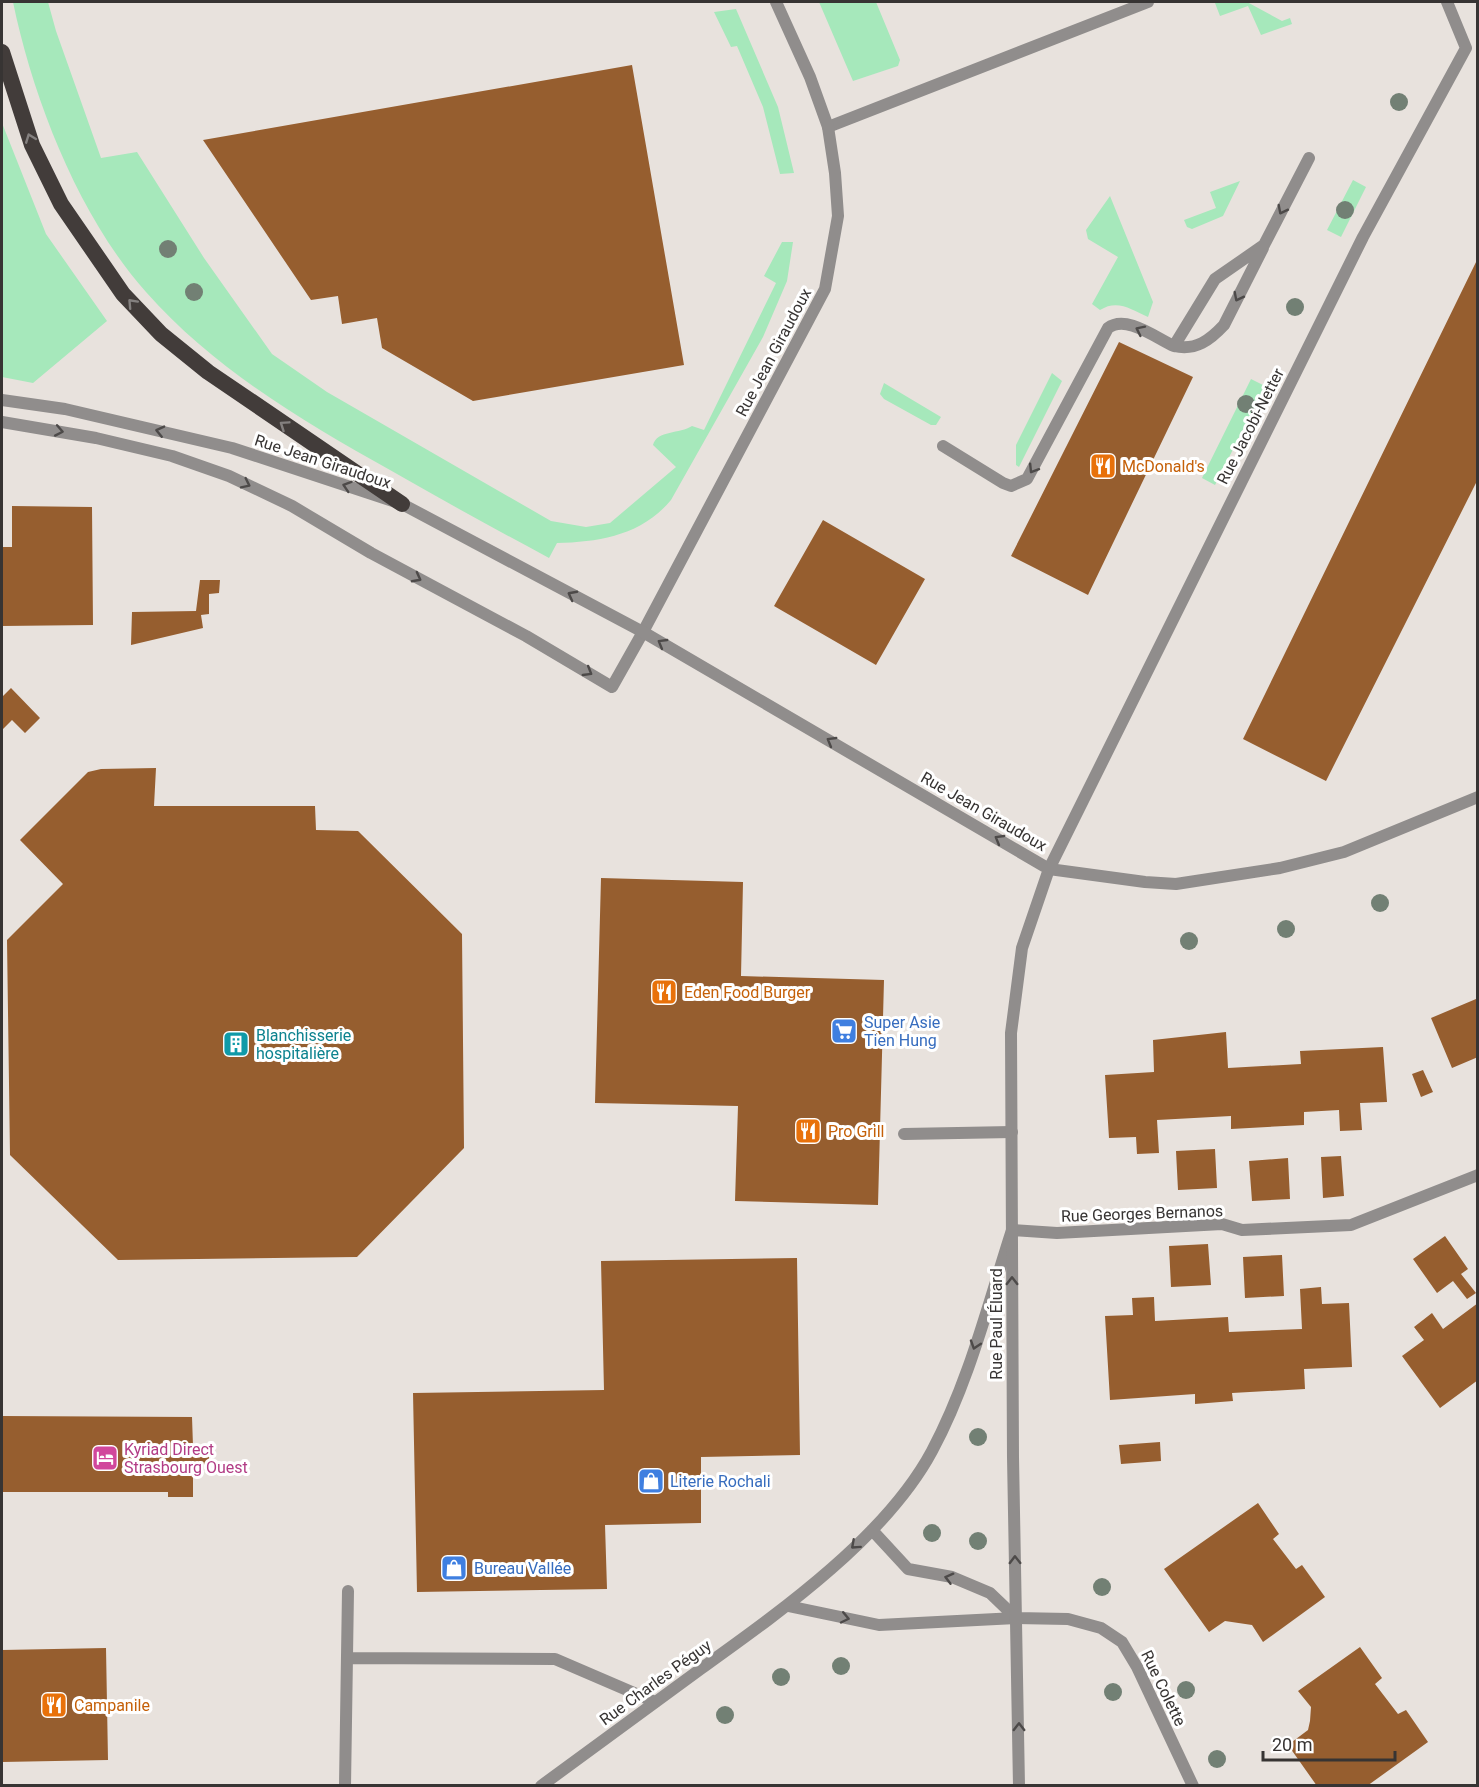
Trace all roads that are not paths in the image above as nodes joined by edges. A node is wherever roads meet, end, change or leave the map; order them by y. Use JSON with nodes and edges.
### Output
{"nodes":[{"id":1,"x":776,"y":2,"type":"edge"},
{"id":2,"x":1148,"y":2,"type":"edge"},
{"id":3,"x":1447,"y":2,"type":"edge"},
{"id":4,"x":1472,"y":47,"type":"edge"},
{"id":5,"x":2,"y":52,"type":"edge"},
{"id":6,"x":828,"y":127,"type":"junction"},
{"id":7,"x":1309,"y":158,"type":"dead end"},
{"id":8,"x":1264,"y":244,"type":"junction"},
{"id":9,"x":1174,"y":346,"type":"junction"},
{"id":10,"x":2,"y":400,"type":"edge"},
{"id":11,"x":2,"y":422,"type":"edge"},
{"id":12,"x":943,"y":446,"type":"dead end"},
{"id":13,"x":402,"y":504,"type":"junction"},
{"id":14,"x":643,"y":632,"type":"junction"},
{"id":15,"x":1478,"y":797,"type":"edge"},
{"id":16,"x":1050,"y":869,"type":"junction"},
{"id":17,"x":1012,"y":1132,"type":"junction"},
{"id":18,"x":904,"y":1134,"type":"dead end"},
{"id":19,"x":1478,"y":1175,"type":"edge"},
{"id":20,"x":1012,"y":1230,"type":"junction"},
{"id":21,"x":872,"y":1530,"type":"junction"},
{"id":22,"x":348,"y":1591,"type":"dead end"},
{"id":23,"x":788,"y":1606,"type":"junction"},
{"id":24,"x":1016,"y":1618,"type":"junction"},
{"id":25,"x":347,"y":1658,"type":"junction"},
{"id":26,"x":656,"y":1702,"type":"junction"},
{"id":27,"x":345,"y":1785,"type":"edge"},
{"id":28,"x":541,"y":1785,"type":"edge"},
{"id":29,"x":1019,"y":1785,"type":"edge"},
{"id":30,"x":1193,"y":1785,"type":"edge"}],
"edges":[{"from":1,"to":6,"type":"street","name":"Rue Jean Giraudoux"},
{"from":2,"to":6,"type":"street"},
{"from":3,"to":4,"type":"street","name":"Rue Jacobi-Netter"},
{"from":4,"to":16,"type":"street","name":"Rue Jacobi-Netter"},
{"from":13,"to":5,"type":"highway","one_way":true},
{"from":6,"to":14,"type":"street","name":"Rue Jean Giraudoux"},
{"from":7,"to":8,"type":"street","one_way":true},
{"from":8,"to":9,"type":"street"},
{"from":8,"to":9,"type":"street","one_way":true},
{"from":9,"to":12,"type":"street","one_way":true},
{"from":13,"to":10,"type":"street","name":"Rue Jean Giraudoux","one_way":true},
{"from":11,"to":14,"type":"street","one_way":true},
{"from":14,"to":13,"type":"street","name":"Rue Jean Giraudoux","one_way":true},
{"from":16,"to":14,"type":"street","name":"Rue Jean Giraudoux","one_way":true},
{"from":15,"to":16,"type":"street","name":"Rue Jean Giraudoux"},
{"from":16,"to":17,"type":"street","name":"Rue Paul Éluard"},
{"from":17,"to":18,"type":"street"},
{"from":17,"to":20,"type":"street","name":"Rue Paul Éluard"},
{"from":19,"to":20,"type":"street","name":"Rue Georges Bernanos"},
{"from":20,"to":21,"type":"street","name":"Rue Charles Péguy","one_way":true},
{"from":24,"to":20,"type":"street","name":"Rue Paul Éluard","one_way":true},
{"from":21,"to":23,"type":"street","name":"Rue Charles Péguy","one_way":true},
{"from":24,"to":21,"type":"street","one_way":true},
{"from":22,"to":25,"type":"street"},
{"from":23,"to":24,"type":"street","one_way":true},
{"from":23,"to":26,"type":"street","name":"Rue Charles Péguy"},
{"from":29,"to":24,"type":"street","name":"Rue Paul Éluard","one_way":true},
{"from":24,"to":30,"type":"street","name":"Rue Colette"},
{"from":25,"to":26,"type":"street"},
{"from":25,"to":27,"type":"street"},
{"from":26,"to":28,"type":"street","name":"Rue Charles Péguy"}]}
